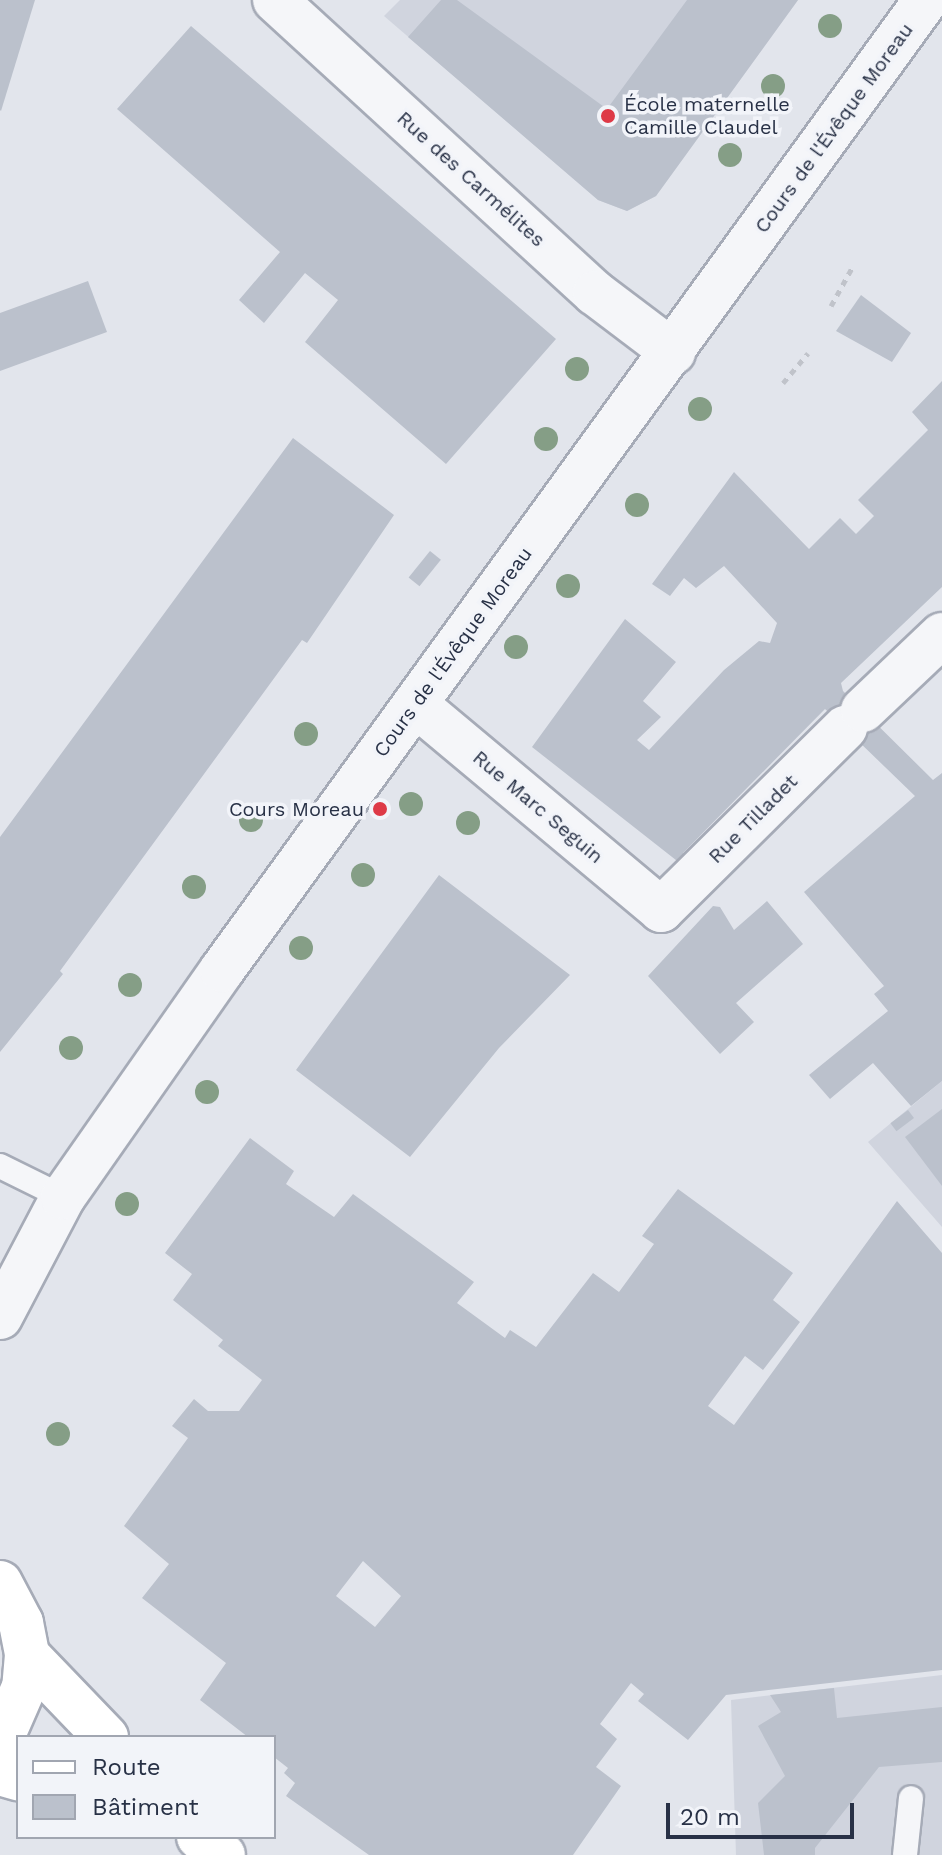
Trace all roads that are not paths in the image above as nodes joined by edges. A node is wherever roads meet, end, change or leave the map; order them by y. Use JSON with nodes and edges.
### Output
{"nodes":[{"id":1,"x":275,"y":0,"type":"edge"},
{"id":2,"x":926,"y":0,"type":"edge"},
{"id":3,"x":673,"y":352,"type":"junction"},
{"id":4,"x":942,"y":635,"type":"edge"},
{"id":5,"x":415,"y":704,"type":"junction"},
{"id":6,"x":661,"y":910,"type":"joint"},
{"id":7,"x":0,"y":1166,"type":"edge"},
{"id":8,"x":63,"y":1197,"type":"junction"},
{"id":9,"x":0,"y":1317,"type":"edge"},
{"id":10,"x":0,"y":1583,"type":"edge"},
{"id":11,"x":27,"y":1655,"type":"junction"},
{"id":12,"x":104,"y":1735,"type":"edge"},
{"id":13,"x":0,"y":1742,"type":"edge"},
{"id":14,"x":911,"y":1798,"type":"dead end"},
{"id":15,"x":202,"y":1839,"type":"edge"},
{"id":16,"x":223,"y":1855,"type":"edge"},
{"id":17,"x":905,"y":1855,"type":"edge"}],
"edges":[{"from":1,"to":3,"type":"street","name":"Rue des Carmélites"},
{"from":2,"to":3,"type":"street","name":"Cours de l'Évêque Moreau"},
{"from":3,"to":5,"type":"street","name":"Cours de l'Évêque Moreau"},
{"from":4,"to":6,"type":"street","name":"Rue Tilladet"},
{"from":5,"to":6,"type":"street","name":"Rue Marc Seguin"},
{"from":5,"to":8,"type":"street","name":"Cours de l'Évêque Moreau"},
{"from":7,"to":8,"type":"lane"},
{"from":8,"to":9,"type":"street","name":"Cours de l'Évêque Moreau"},
{"from":10,"to":11,"type":"main road"},
{"from":11,"to":12,"type":"main road"},
{"from":11,"to":13,"type":"main road"},
{"from":14,"to":17,"type":"lane"},
{"from":15,"to":16,"type":"main road"}]}
